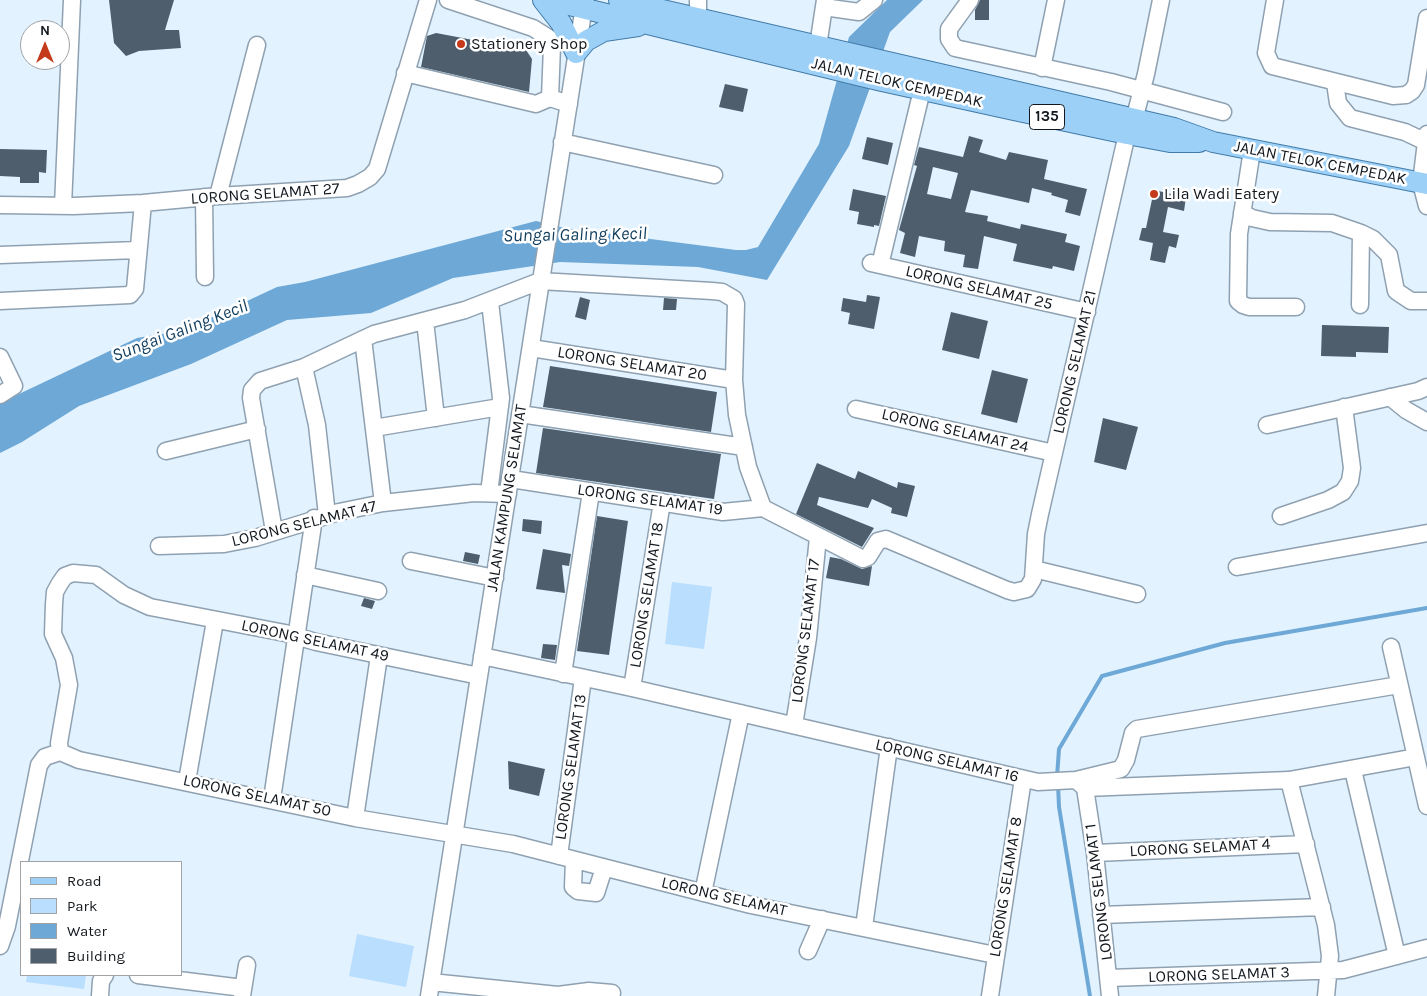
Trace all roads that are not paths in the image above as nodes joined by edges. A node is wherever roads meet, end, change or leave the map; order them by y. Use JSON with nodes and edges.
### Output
{"nodes":[{"id":1,"x":72,"y":0,"type":"edge"},
{"id":2,"x":428,"y":0,"type":"edge"},
{"id":3,"x":448,"y":0,"type":"edge"},
{"id":4,"x":543,"y":0,"type":"edge"},
{"id":5,"x":549,"y":0,"type":"edge"},
{"id":6,"x":619,"y":0,"type":"edge"},
{"id":7,"x":874,"y":0,"type":"edge"},
{"id":8,"x":970,"y":0,"type":"edge"},
{"id":9,"x":1056,"y":0,"type":"edge"},
{"id":10,"x":1161,"y":0,"type":"edge"},
{"id":11,"x":1276,"y":0,"type":"edge"},
{"id":12,"x":584,"y":4,"type":"edge"},
{"id":13,"x":824,"y":4,"type":"edge"},
{"id":14,"x":698,"y":9,"type":"edge"},
{"id":15,"x":1427,"y":18,"type":"edge"},
{"id":16,"x":652,"y":26,"type":"junction"},
{"id":17,"x":257,"y":45,"type":"dead end"},
{"id":18,"x":818,"y":46,"type":"junction"},
{"id":19,"x":576,"y":53,"type":"junction"},
{"id":20,"x":838,"y":60,"type":"junction"},
{"id":21,"x":1042,"y":68,"type":"junction"},
{"id":22,"x":405,"y":72,"type":"junction"},
{"id":23,"x":884,"y":72,"type":"junction"},
{"id":24,"x":1335,"y":82,"type":"junction"},
{"id":25,"x":922,"y":90,"type":"junction"},
{"id":26,"x":1142,"y":90,"type":"junction"},
{"id":27,"x":550,"y":98,"type":"junction"},
{"id":28,"x":569,"y":104,"type":"junction"},
{"id":29,"x":1223,"y":112,"type":"dead end"},
{"id":30,"x":1130,"y":127,"type":"junction"},
{"id":31,"x":1426,"y":138,"type":"edge"},
{"id":32,"x":562,"y":142,"type":"junction"},
{"id":33,"x":1252,"y":150,"type":"junction"},
{"id":34,"x":714,"y":175,"type":"dead end"},
{"id":35,"x":1424,"y":184,"type":"edge"},
{"id":36,"x":211,"y":197,"type":"junction"},
{"id":37,"x":143,"y":203,"type":"junction"},
{"id":38,"x":0,"y":204,"type":"edge"},
{"id":39,"x":63,"y":206,"type":"junction"},
{"id":40,"x":1427,"y":206,"type":"edge"},
{"id":41,"x":1242,"y":213,"type":"junction"},
{"id":42,"x":1361,"y":232,"type":"junction"},
{"id":43,"x":138,"y":250,"type":"junction"},
{"id":44,"x":0,"y":255,"type":"edge"},
{"id":45,"x":541,"y":274,"type":"junction"},
{"id":46,"x":205,"y":277,"type":"dead end"},
{"id":47,"x":0,"y":301,"type":"edge"},
{"id":48,"x":1427,"y":301,"type":"edge"},
{"id":49,"x":490,"y":302,"type":"junction"},
{"id":50,"x":1360,"y":305,"type":"dead end"},
{"id":51,"x":1296,"y":306,"type":"dead end"},
{"id":52,"x":1087,"y":312,"type":"junction"},
{"id":53,"x":425,"y":321,"type":"junction"},
{"id":54,"x":363,"y":339,"type":"junction"},
{"id":55,"x":530,"y":348,"type":"junction"},
{"id":56,"x":0,"y":357,"type":"edge"},
{"id":57,"x":304,"y":367,"type":"junction"},
{"id":58,"x":734,"y":380,"type":"junction"},
{"id":59,"x":1427,"y":387,"type":"edge"},
{"id":60,"x":0,"y":395,"type":"edge"},
{"id":61,"x":1390,"y":397,"type":"junction"},
{"id":62,"x":500,"y":407,"type":"junction"},
{"id":63,"x":1344,"y":407,"type":"junction"},
{"id":64,"x":856,"y":409,"type":"dead end"},
{"id":65,"x":520,"y":414,"type":"junction"},
{"id":66,"x":436,"y":418,"type":"junction"},
{"id":67,"x":1427,"y":422,"type":"edge"},
{"id":68,"x":1267,"y":425,"type":"dead end"},
{"id":69,"x":374,"y":428,"type":"junction"},
{"id":70,"x":257,"y":429,"type":"junction"},
{"id":71,"x":744,"y":447,"type":"junction"},
{"id":72,"x":166,"y":451,"type":"dead end"},
{"id":73,"x":1054,"y":453,"type":"junction"},
{"id":74,"x":509,"y":486,"type":"junction"},
{"id":75,"x":591,"y":492,"type":"junction"},
{"id":76,"x":488,"y":493,"type":"junction"},
{"id":77,"x":662,"y":502,"type":"junction"},
{"id":78,"x":383,"y":503,"type":"junction"},
{"id":79,"x":763,"y":508,"type":"junction"},
{"id":80,"x":320,"y":516,"type":"junction"},
{"id":81,"x":1281,"y":516,"type":"dead end"},
{"id":82,"x":274,"y":531,"type":"junction"},
{"id":83,"x":1427,"y":534,"type":"edge"},
{"id":84,"x":818,"y":537,"type":"junction"},
{"id":85,"x":159,"y":546,"type":"dead end"},
{"id":86,"x":411,"y":561,"type":"dead end"},
{"id":87,"x":1237,"y":567,"type":"dead end"},
{"id":88,"x":1034,"y":569,"type":"junction"},
{"id":89,"x":305,"y":575,"type":"junction"},
{"id":90,"x":495,"y":578,"type":"junction"},
{"id":91,"x":378,"y":591,"type":"dead end"},
{"id":92,"x":1137,"y":594,"type":"dead end"},
{"id":93,"x":215,"y":621,"type":"junction"},
{"id":94,"x":296,"y":636,"type":"junction"},
{"id":95,"x":1391,"y":648,"type":"dead end"},
{"id":96,"x":379,"y":656,"type":"junction"},
{"id":97,"x":482,"y":656,"type":"junction"},
{"id":98,"x":563,"y":674,"type":"junction"},
{"id":99,"x":479,"y":676,"type":"junction"},
{"id":100,"x":583,"y":678,"type":"junction"},
{"id":101,"x":1399,"y":685,"type":"junction"},
{"id":102,"x":632,"y":688,"type":"junction"},
{"id":103,"x":741,"y":713,"type":"junction"},
{"id":104,"x":794,"y":725,"type":"junction"},
{"id":105,"x":889,"y":747,"type":"junction"},
{"id":106,"x":60,"y":752,"type":"junction"},
{"id":107,"x":1416,"y":757,"type":"junction"},
{"id":108,"x":1353,"y":770,"type":"junction"},
{"id":109,"x":1023,"y":779,"type":"junction"},
{"id":110,"x":1289,"y":780,"type":"junction"},
{"id":111,"x":187,"y":781,"type":"junction"},
{"id":112,"x":1069,"y":782,"type":"junction"},
{"id":113,"x":272,"y":799,"type":"junction"},
{"id":114,"x":1427,"y":806,"type":"edge"},
{"id":115,"x":355,"y":818,"type":"junction"},
{"id":116,"x":455,"y":834,"type":"junction"},
{"id":117,"x":1306,"y":844,"type":"junction"},
{"id":118,"x":1095,"y":853,"type":"junction"},
{"id":119,"x":567,"y":858,"type":"junction"},
{"id":120,"x":604,"y":868,"type":"junction"},
{"id":121,"x":703,"y":893,"type":"junction"},
{"id":122,"x":1322,"y":907,"type":"junction"},
{"id":123,"x":1101,"y":915,"type":"junction"},
{"id":124,"x":822,"y":919,"type":"junction"},
{"id":125,"x":864,"y":927,"type":"junction"},
{"id":126,"x":0,"y":946,"type":"edge"},
{"id":127,"x":1427,"y":948,"type":"edge"},
{"id":128,"x":808,"y":951,"type":"dead end"},
{"id":129,"x":996,"y":955,"type":"junction"},
{"id":130,"x":1397,"y":956,"type":"junction"},
{"id":131,"x":247,"y":965,"type":"dead end"},
{"id":132,"x":1329,"y":971,"type":"junction"},
{"id":133,"x":104,"y":976,"type":"edge"},
{"id":134,"x":144,"y":976,"type":"edge"},
{"id":135,"x":1109,"y":978,"type":"junction"},
{"id":136,"x":430,"y":989,"type":"edge"},
{"id":137,"x":243,"y":992,"type":"edge"},
{"id":138,"x":612,"y":993,"type":"dead end"},
{"id":139,"x":100,"y":996,"type":"edge"},
{"id":140,"x":990,"y":996,"type":"edge"},
{"id":141,"x":1110,"y":996,"type":"edge"},
{"id":142,"x":1326,"y":996,"type":"edge"}],
"edges":[{"from":1,"to":39,"type":"street"},
{"from":2,"to":22,"type":"street","name":"LORONG SELAMAT 27"},
{"from":3,"to":27,"type":"street"},
{"from":4,"to":19,"type":"main road"},
{"from":5,"to":12,"type":"main road","number":"135"},
{"from":6,"to":14,"type":"main road","name":"JALAN TELOK CEMPEDAK","number":"135"},
{"from":7,"to":13,"type":"street"},
{"from":8,"to":21,"type":"street"},
{"from":9,"to":21,"type":"street"},
{"from":10,"to":26,"type":"street","name":"LORONG SELAMAT 21"},
{"from":11,"to":24,"type":"street"},
{"from":12,"to":16,"type":"main road","name":"JALAN TELOK CEMPEDAK","number":"135"},
{"from":12,"to":19,"type":"street","name":"JALAN KAMPUNG SELAMAT"},
{"from":13,"to":18,"type":"street"},
{"from":14,"to":18,"type":"main road","name":"JALAN TELOK CEMPEDAK","number":"135"},
{"from":15,"to":24,"type":"street"},
{"from":16,"to":19,"type":"main road"},
{"from":16,"to":20,"type":"main road","name":"JALAN TELOK CEMPEDAK","number":"135"},
{"from":17,"to":36,"type":"street"},
{"from":18,"to":20,"type":"main road","name":"JALAN TELOK CEMPEDAK","number":"135"},
{"from":19,"to":28,"type":"street","name":"JALAN KAMPUNG SELAMAT"},
{"from":20,"to":23,"type":"main road","name":"JALAN TELOK CEMPEDAK","number":"135"},
{"from":21,"to":26,"type":"street"},
{"from":22,"to":27,"type":"street"},
{"from":22,"to":36,"type":"street","name":"LORONG SELAMAT 27"},
{"from":23,"to":25,"type":"main road","name":"JALAN TELOK CEMPEDAK","number":"135"},
{"from":23,"to":30,"type":"main road","name":"JALAN TELOK CEMPEDAK","number":"135"},
{"from":24,"to":31,"type":"street"},
{"from":25,"to":30,"type":"main road","name":"JALAN TELOK CEMPEDAK","number":"135"},
{"from":25,"to":52,"type":"street","name":"LORONG SELAMAT 25"},
{"from":26,"to":29,"type":"street"},
{"from":26,"to":30,"type":"street","name":"LORONG SELAMAT 21"},
{"from":27,"to":28,"type":"street"},
{"from":28,"to":32,"type":"street","name":"JALAN KAMPUNG SELAMAT"},
{"from":30,"to":33,"type":"main road","name":"JALAN TELOK CEMPEDAK","number":"135"},
{"from":30,"to":52,"type":"street","name":"LORONG SELAMAT 21"},
{"from":31,"to":35,"type":"street"},
{"from":32,"to":34,"type":"street"},
{"from":32,"to":45,"type":"street","name":"JALAN KAMPUNG SELAMAT"},
{"from":33,"to":35,"type":"main road","name":"JALAN TELOK CEMPEDAK","number":"135"},
{"from":33,"to":41,"type":"street"},
{"from":35,"to":40,"type":"street"},
{"from":36,"to":37,"type":"street","name":"LORONG SELAMAT 27"},
{"from":36,"to":46,"type":"street"},
{"from":37,"to":39,"type":"street","name":"LORONG SELAMAT 27"},
{"from":37,"to":43,"type":"street"},
{"from":38,"to":39,"type":"street","name":"LORONG SELAMAT 27"},
{"from":41,"to":42,"type":"street"},
{"from":41,"to":51,"type":"street"},
{"from":42,"to":48,"type":"street"},
{"from":42,"to":50,"type":"street"},
{"from":43,"to":44,"type":"street"},
{"from":43,"to":47,"type":"street"},
{"from":45,"to":49,"type":"street"},
{"from":45,"to":55,"type":"street","name":"JALAN KAMPUNG SELAMAT"},
{"from":45,"to":58,"type":"street"},
{"from":49,"to":53,"type":"street"},
{"from":49,"to":62,"type":"street"},
{"from":52,"to":73,"type":"street","name":"LORONG SELAMAT 21"},
{"from":53,"to":54,"type":"street"},
{"from":53,"to":66,"type":"street"},
{"from":54,"to":57,"type":"street"},
{"from":54,"to":69,"type":"street"},
{"from":55,"to":58,"type":"street","name":"LORONG SELAMAT 20"},
{"from":55,"to":65,"type":"street","name":"JALAN KAMPUNG SELAMAT"},
{"from":56,"to":60,"type":"street"},
{"from":57,"to":70,"type":"street"},
{"from":57,"to":80,"type":"street"},
{"from":58,"to":71,"type":"street"},
{"from":59,"to":61,"type":"street"},
{"from":61,"to":63,"type":"street"},
{"from":61,"to":67,"type":"street"},
{"from":62,"to":66,"type":"street"},
{"from":62,"to":76,"type":"street"},
{"from":63,"to":68,"type":"street"},
{"from":63,"to":81,"type":"street"},
{"from":64,"to":73,"type":"street","name":"LORONG SELAMAT 24"},
{"from":65,"to":71,"type":"street"},
{"from":65,"to":74,"type":"street","name":"JALAN KAMPUNG SELAMAT"},
{"from":66,"to":69,"type":"street"},
{"from":69,"to":78,"type":"street"},
{"from":70,"to":72,"type":"street"},
{"from":70,"to":82,"type":"street"},
{"from":71,"to":79,"type":"street"},
{"from":73,"to":88,"type":"street","name":"LORONG SELAMAT 21"},
{"from":74,"to":75,"type":"street","name":"LORONG SELAMAT 19"},
{"from":74,"to":76,"type":"street","name":"LORONG SELAMAT 47"},
{"from":74,"to":90,"type":"street","name":"JALAN KAMPUNG SELAMAT"},
{"from":75,"to":77,"type":"street","name":"LORONG SELAMAT 19"},
{"from":75,"to":98,"type":"street"},
{"from":76,"to":78,"type":"street","name":"LORONG SELAMAT 47"},
{"from":77,"to":79,"type":"street","name":"LORONG SELAMAT 19"},
{"from":77,"to":102,"type":"street","name":"LORONG SELAMAT 18"},
{"from":78,"to":80,"type":"street","name":"LORONG SELAMAT 47"},
{"from":79,"to":84,"type":"street"},
{"from":80,"to":82,"type":"street","name":"LORONG SELAMAT 47"},
{"from":80,"to":89,"type":"street"},
{"from":82,"to":85,"type":"street","name":"LORONG SELAMAT 47"},
{"from":83,"to":87,"type":"street"},
{"from":84,"to":88,"type":"street","name":"LORONG SELAMAT 21"},
{"from":84,"to":104,"type":"street","name":"LORONG SELAMAT 17"},
{"from":86,"to":90,"type":"street"},
{"from":88,"to":92,"type":"street"},
{"from":89,"to":91,"type":"street"},
{"from":89,"to":94,"type":"street"},
{"from":90,"to":97,"type":"street","name":"JALAN KAMPUNG SELAMAT"},
{"from":93,"to":94,"type":"street","name":"LORONG SELAMAT 49"},
{"from":93,"to":106,"type":"street","name":"LORONG SELAMAT 49"},
{"from":93,"to":111,"type":"street"},
{"from":94,"to":96,"type":"street","name":"LORONG SELAMAT 49"},
{"from":94,"to":113,"type":"street"},
{"from":95,"to":101,"type":"street"},
{"from":96,"to":99,"type":"street","name":"LORONG SELAMAT 49"},
{"from":96,"to":115,"type":"street"},
{"from":97,"to":98,"type":"street","name":"LORONG SELAMAT 16"},
{"from":97,"to":99,"type":"street","name":"JALAN KAMPUNG SELAMAT"},
{"from":98,"to":100,"type":"street","name":"LORONG SELAMAT 16"},
{"from":99,"to":116,"type":"street","name":"JALAN KAMPUNG SELAMAT"},
{"from":100,"to":102,"type":"street","name":"LORONG SELAMAT 16"},
{"from":100,"to":119,"type":"street","name":"LORONG SELAMAT 13"},
{"from":101,"to":107,"type":"street"},
{"from":101,"to":112,"type":"street"},
{"from":102,"to":103,"type":"street","name":"LORONG SELAMAT 16"},
{"from":103,"to":104,"type":"street","name":"LORONG SELAMAT 16"},
{"from":103,"to":121,"type":"street"},
{"from":104,"to":105,"type":"street","name":"LORONG SELAMAT 16"},
{"from":105,"to":109,"type":"street","name":"LORONG SELAMAT 16"},
{"from":105,"to":125,"type":"street"},
{"from":106,"to":111,"type":"street","name":"LORONG SELAMAT 50"},
{"from":106,"to":126,"type":"street"},
{"from":107,"to":108,"type":"street","name":"LORONG SELAMAT 16"},
{"from":107,"to":114,"type":"street"},
{"from":108,"to":110,"type":"street","name":"LORONG SELAMAT 16"},
{"from":108,"to":130,"type":"street"},
{"from":109,"to":112,"type":"street","name":"LORONG SELAMAT 16"},
{"from":109,"to":129,"type":"street","name":"LORONG SELAMAT 8"},
{"from":110,"to":112,"type":"street","name":"LORONG SELAMAT 16"},
{"from":110,"to":117,"type":"street"},
{"from":111,"to":113,"type":"street","name":"LORONG SELAMAT 50"},
{"from":112,"to":118,"type":"street","name":"LORONG SELAMAT 1"},
{"from":113,"to":115,"type":"street","name":"LORONG SELAMAT 50"},
{"from":115,"to":116,"type":"street","name":"LORONG SELAMAT 50"},
{"from":116,"to":119,"type":"street","name":"LORONG SELAMAT"},
{"from":116,"to":136,"type":"street","name":"JALAN KAMPUNG SELAMAT"},
{"from":117,"to":118,"type":"street","name":"LORONG SELAMAT 4"},
{"from":117,"to":122,"type":"street"},
{"from":118,"to":123,"type":"street","name":"LORONG SELAMAT 1"},
{"from":119,"to":120,"type":"street","name":"LORONG SELAMAT"},
{"from":119,"to":120,"type":"street","name":"LORONG SELAMAT 13"},
{"from":120,"to":121,"type":"street","name":"LORONG SELAMAT"},
{"from":121,"to":124,"type":"street","name":"LORONG SELAMAT"},
{"from":122,"to":123,"type":"street"},
{"from":122,"to":132,"type":"street"},
{"from":123,"to":135,"type":"street","name":"LORONG SELAMAT 1"},
{"from":124,"to":125,"type":"street","name":"LORONG SELAMAT"},
{"from":124,"to":128,"type":"street"},
{"from":125,"to":129,"type":"street","name":"LORONG SELAMAT"},
{"from":127,"to":130,"type":"street","name":"LORONG SELAMAT 3"},
{"from":129,"to":140,"type":"street","name":"LORONG SELAMAT 8"},
{"from":130,"to":132,"type":"street","name":"LORONG SELAMAT 3"},
{"from":131,"to":137,"type":"street"},
{"from":132,"to":135,"type":"street","name":"LORONG SELAMAT 3"},
{"from":132,"to":142,"type":"street"},
{"from":133,"to":139,"type":"street"},
{"from":134,"to":137,"type":"street"},
{"from":135,"to":141,"type":"street","name":"LORONG SELAMAT 1"},
{"from":136,"to":138,"type":"street"}]}
